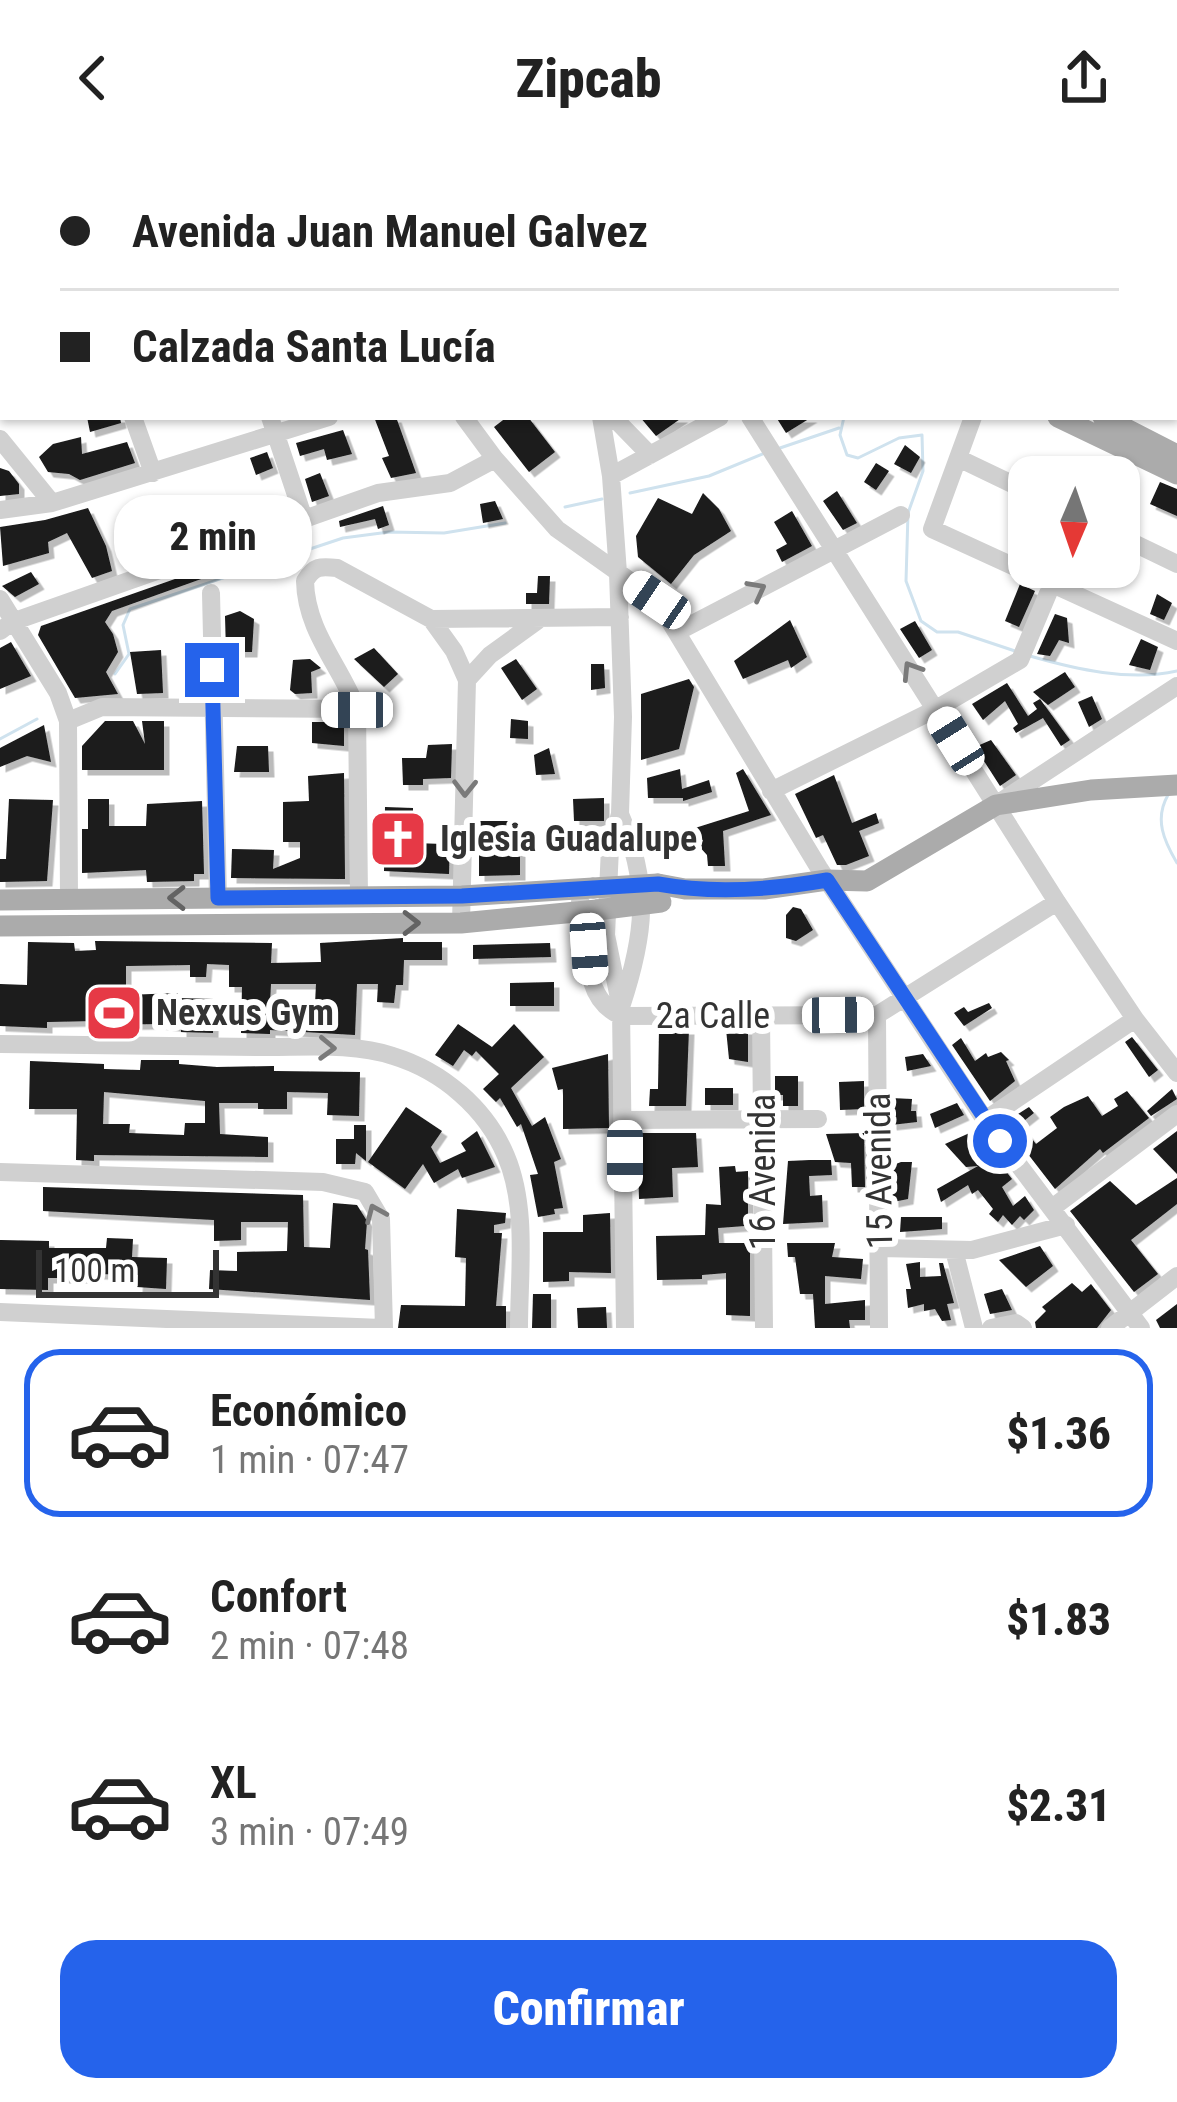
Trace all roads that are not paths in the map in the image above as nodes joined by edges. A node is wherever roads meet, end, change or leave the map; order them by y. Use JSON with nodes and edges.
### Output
{"nodes":[{"id":1,"x":134,"y":420,"type":"edge"},
{"id":2,"x":310,"y":420,"type":"edge"},
{"id":3,"x":466,"y":420,"type":"edge"},
{"id":4,"x":602,"y":420,"type":"edge"},
{"id":5,"x":616,"y":420,"type":"edge"},
{"id":6,"x":714,"y":420,"type":"edge"},
{"id":7,"x":752,"y":420,"type":"edge"},
{"id":8,"x":972,"y":420,"type":"edge"},
{"id":9,"x":1064,"y":420,"type":"edge"},
{"id":10,"x":1108,"y":420,"type":"edge"},
{"id":11,"x":272,"y":426,"type":"edge"},
{"id":12,"x":0,"y":439,"type":"edge"},
{"id":13,"x":1177,"y":454,"type":"edge"},
{"id":14,"x":650,"y":455,"type":"junction"},
{"id":15,"x":494,"y":458,"type":"junction"},
{"id":16,"x":958,"y":458,"type":"junction"},
{"id":17,"x":153,"y":473,"type":"junction"},
{"id":18,"x":1177,"y":474,"type":"edge"},
{"id":19,"x":611,"y":476,"type":"junction"},
{"id":20,"x":1008,"y":482,"type":"edge"},
{"id":21,"x":52,"y":503,"type":"junction"},
{"id":22,"x":0,"y":510,"type":"edge"},
{"id":23,"x":901,"y":514,"type":"dead end"},
{"id":24,"x":304,"y":519,"type":"junction"},
{"id":25,"x":1140,"y":546,"type":"edge"},
{"id":26,"x":835,"y":549,"type":"junction"},
{"id":27,"x":1008,"y":564,"type":"edge"},
{"id":28,"x":1177,"y":564,"type":"edge"},
{"id":29,"x":618,"y":573,"type":"junction"},
{"id":30,"x":1050,"y":588,"type":"edge"},
{"id":31,"x":1061,"y":588,"type":"edge"},
{"id":32,"x":211,"y":593,"type":"dead end"},
{"id":33,"x":0,"y":598,"type":"edge"},
{"id":34,"x":620,"y":617,"type":"junction"},
{"id":35,"x":431,"y":619,"type":"junction"},
{"id":36,"x":542,"y":619,"type":"junction"},
{"id":37,"x":6,"y":626,"type":"edge"},
{"id":38,"x":679,"y":632,"type":"junction"},
{"id":39,"x":1177,"y":640,"type":"edge"},
{"id":40,"x":467,"y":680,"type":"junction"},
{"id":41,"x":1177,"y":686,"type":"edge"},
{"id":42,"x":936,"y":709,"type":"junction"},
{"id":43,"x":213,"y":710,"type":"junction"},
{"id":44,"x":357,"y":710,"type":"junction"},
{"id":45,"x":68,"y":722,"type":"junction"},
{"id":46,"x":1177,"y":785,"type":"edge"},
{"id":47,"x":771,"y":791,"type":"junction"},
{"id":48,"x":996,"y":805,"type":"junction"},
{"id":49,"x":620,"y":814,"type":"junction"},
{"id":50,"x":827,"y":880,"type":"junction"},
{"id":51,"x":462,"y":896,"type":"junction"},
{"id":52,"x":359,"y":897,"type":"junction"},
{"id":53,"x":69,"y":898,"type":"junction"},
{"id":54,"x":218,"y":898,"type":"junction"},
{"id":55,"x":0,"y":900,"type":"edge"},
{"id":56,"x":1057,"y":902,"type":"junction"},
{"id":57,"x":592,"y":903,"type":"junction"},
{"id":58,"x":461,"y":923,"type":"junction"},
{"id":59,"x":3,"y":927,"type":"edge"},
{"id":60,"x":905,"y":998,"type":"junction"},
{"id":61,"x":621,"y":1012,"type":"junction"},
{"id":62,"x":877,"y":1015,"type":"junction"},
{"id":63,"x":761,"y":1016,"type":"junction"},
{"id":64,"x":1135,"y":1019,"type":"junction"},
{"id":65,"x":0,"y":1044,"type":"edge"},
{"id":66,"x":1177,"y":1073,"type":"edge"},
{"id":67,"x":1177,"y":1114,"type":"edge"},
{"id":68,"x":764,"y":1118,"type":"junction"},
{"id":69,"x":818,"y":1119,"type":"dead end"},
{"id":70,"x":624,"y":1120,"type":"junction"},
{"id":71,"x":985,"y":1120,"type":"junction"},
{"id":72,"x":0,"y":1172,"type":"edge"},
{"id":73,"x":1052,"y":1208,"type":"junction"},
{"id":74,"x":1066,"y":1225,"type":"junction"},
{"id":75,"x":880,"y":1248,"type":"junction"},
{"id":76,"x":954,"y":1250,"type":"junction"},
{"id":77,"x":1177,"y":1276,"type":"edge"},
{"id":78,"x":0,"y":1312,"type":"edge"},
{"id":79,"x":1135,"y":1321,"type":"edge"},
{"id":80,"x":196,"y":1323,"type":"edge"},
{"id":81,"x":382,"y":1328,"type":"edge"},
{"id":82,"x":519,"y":1328,"type":"edge"},
{"id":83,"x":625,"y":1328,"type":"edge"},
{"id":84,"x":764,"y":1328,"type":"edge"},
{"id":85,"x":879,"y":1328,"type":"edge"},
{"id":86,"x":974,"y":1328,"type":"edge"},
{"id":87,"x":991,"y":1328,"type":"edge"},
{"id":88,"x":1023,"y":1328,"type":"edge"},
{"id":89,"x":1110,"y":1328,"type":"edge"}],
"edges":[{"from":1,"to":17,"type":"street"},
{"from":2,"to":11,"type":"street"},
{"from":3,"to":15,"type":"street"},
{"from":4,"to":19,"type":"street"},
{"from":5,"to":14,"type":"street"},
{"from":6,"to":14,"type":"street"},
{"from":7,"to":26,"type":"street"},
{"from":8,"to":16,"type":"street"},
{"from":9,"to":18,"type":"main road"},
{"from":10,"to":13,"type":"main road"},
{"from":11,"to":17,"type":"street"},
{"from":11,"to":24,"type":"street"},
{"from":12,"to":21,"type":"street"},
{"from":14,"to":19,"type":"street"},
{"from":15,"to":24,"type":"street"},
{"from":15,"to":29,"type":"street"},
{"from":16,"to":20,"type":"street"},
{"from":16,"to":27,"type":"street"},
{"from":17,"to":21,"type":"street"},
{"from":19,"to":29,"type":"street"},
{"from":21,"to":22,"type":"street"},
{"from":23,"to":26,"type":"street"},
{"from":24,"to":37,"type":"street"},
{"from":25,"to":28,"type":"street"},
{"from":38,"to":26,"type":"street","one_way":true},
{"from":42,"to":26,"type":"street","one_way":true},
{"from":29,"to":34,"type":"street"},
{"from":29,"to":38,"type":"street"},
{"from":30,"to":42,"type":"street"},
{"from":31,"to":39,"type":"street"},
{"from":32,"to":43,"type":"street"},
{"from":33,"to":37,"type":"street"},
{"from":34,"to":36,"type":"street"},
{"from":34,"to":49,"type":"street"},
{"from":35,"to":36,"type":"street"},
{"from":35,"to":40,"type":"street"},
{"from":35,"to":44,"type":"street"},
{"from":36,"to":40,"type":"street"},
{"from":37,"to":45,"type":"street"},
{"from":38,"to":47,"type":"street"},
{"from":40,"to":51,"type":"street","one_way":true},
{"from":41,"to":48,"type":"street"},
{"from":42,"to":47,"type":"street"},
{"from":42,"to":48,"type":"street"},
{"from":43,"to":44,"type":"street"},
{"from":43,"to":45,"type":"street"},
{"from":43,"to":54,"type":"street"},
{"from":44,"to":52,"type":"street"},
{"from":45,"to":53,"type":"street"},
{"from":46,"to":48,"type":"main road"},
{"from":47,"to":50,"type":"street"},
{"from":48,"to":50,"type":"main road"},
{"from":48,"to":56,"type":"street"},
{"from":49,"to":61,"type":"street"},
{"from":49,"to":61,"type":"street"},
{"from":50,"to":57,"type":"main road","bridge":true},
{"from":50,"to":60,"type":"street"},
{"from":51,"to":52,"type":"main road"},
{"from":51,"to":57,"type":"main road"},
{"from":51,"to":58,"type":"street"},
{"from":52,"to":54,"type":"main road"},
{"from":54,"to":53,"type":"main road","one_way":true},
{"from":53,"to":55,"type":"main road"},
{"from":56,"to":60,"type":"street"},
{"from":56,"to":64,"type":"street"},
{"from":57,"to":58,"type":"main road"},
{"from":57,"to":61,"type":"street"},
{"from":59,"to":58,"type":"main road","one_way":true},
{"from":60,"to":62,"type":"street"},
{"from":60,"to":71,"type":"street"},
{"from":61,"to":63,"type":"street","name":"2a Calle"},
{"from":61,"to":70,"type":"street"},
{"from":62,"to":63,"type":"street","name":"2a Calle"},
{"from":62,"to":75,"type":"street","name":"15 Avenida"},
{"from":63,"to":68,"type":"street","name":"16 Avenida"},
{"from":64,"to":66,"type":"street"},
{"from":64,"to":71,"type":"street"},
{"from":65,"to":82,"type":"street","one_way":true},
{"from":67,"to":73,"type":"street"},
{"from":68,"to":69,"type":"street"},
{"from":68,"to":70,"type":"street"},
{"from":68,"to":84,"type":"street","name":"16 Avenida"},
{"from":70,"to":83,"type":"street"},
{"from":71,"to":73,"type":"street"},
{"from":81,"to":72,"type":"street","one_way":true},
{"from":73,"to":74,"type":"street"},
{"from":74,"to":76,"type":"street"},
{"from":74,"to":79,"type":"street"},
{"from":75,"to":76,"type":"street"},
{"from":75,"to":85,"type":"street","name":"15 Avenida"},
{"from":76,"to":86,"type":"street"},
{"from":77,"to":79,"type":"street"},
{"from":78,"to":80,"type":"street"},
{"from":79,"to":89,"type":"street"},
{"from":80,"to":81,"type":"street"},
{"from":87,"to":88,"type":"street"}]}
